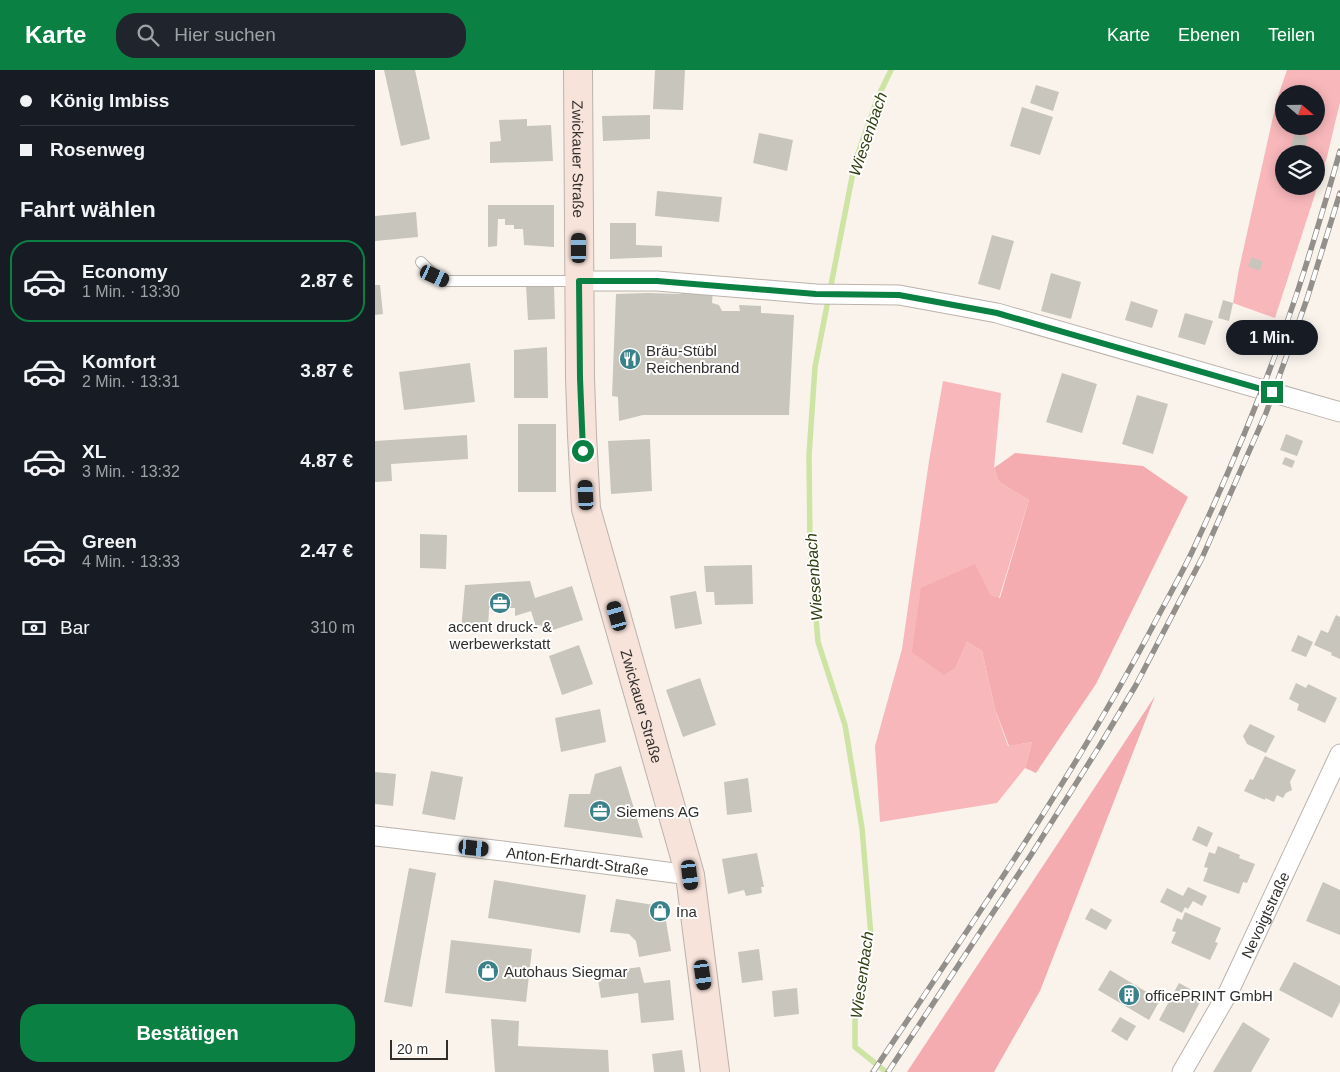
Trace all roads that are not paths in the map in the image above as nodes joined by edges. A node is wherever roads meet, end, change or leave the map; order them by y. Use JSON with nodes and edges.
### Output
{"nodes":[{"id":1,"x":578,"y":70,"type":"edge"},
{"id":2,"x":421,"y":262,"type":"dead end"},
{"id":3,"x":579,"y":281,"type":"junction"},
{"id":4,"x":1340,"y":412,"type":"edge"},
{"id":5,"x":1340,"y":754,"type":"edge"},
{"id":6,"x":375,"y":836,"type":"edge"},
{"id":7,"x":690,"y":875,"type":"junction"},
{"id":8,"x":715,"y":1072,"type":"edge"},
{"id":9,"x":1182,"y":1072,"type":"edge"}],
"edges":[{"from":1,"to":3,"type":"main road","name":"Zwickauer Straße"},
{"from":2,"to":3,"type":"lane"},
{"from":3,"to":4,"type":"street"},
{"from":3,"to":7,"type":"main road","name":"Zwickauer Straße"},
{"from":5,"to":9,"type":"street","name":"Nevoigtstraße"},
{"from":6,"to":7,"type":"street","name":"Anton-Erhardt-Straße"},
{"from":7,"to":8,"type":"main road","name":"Zwickauer Straße"}]}
